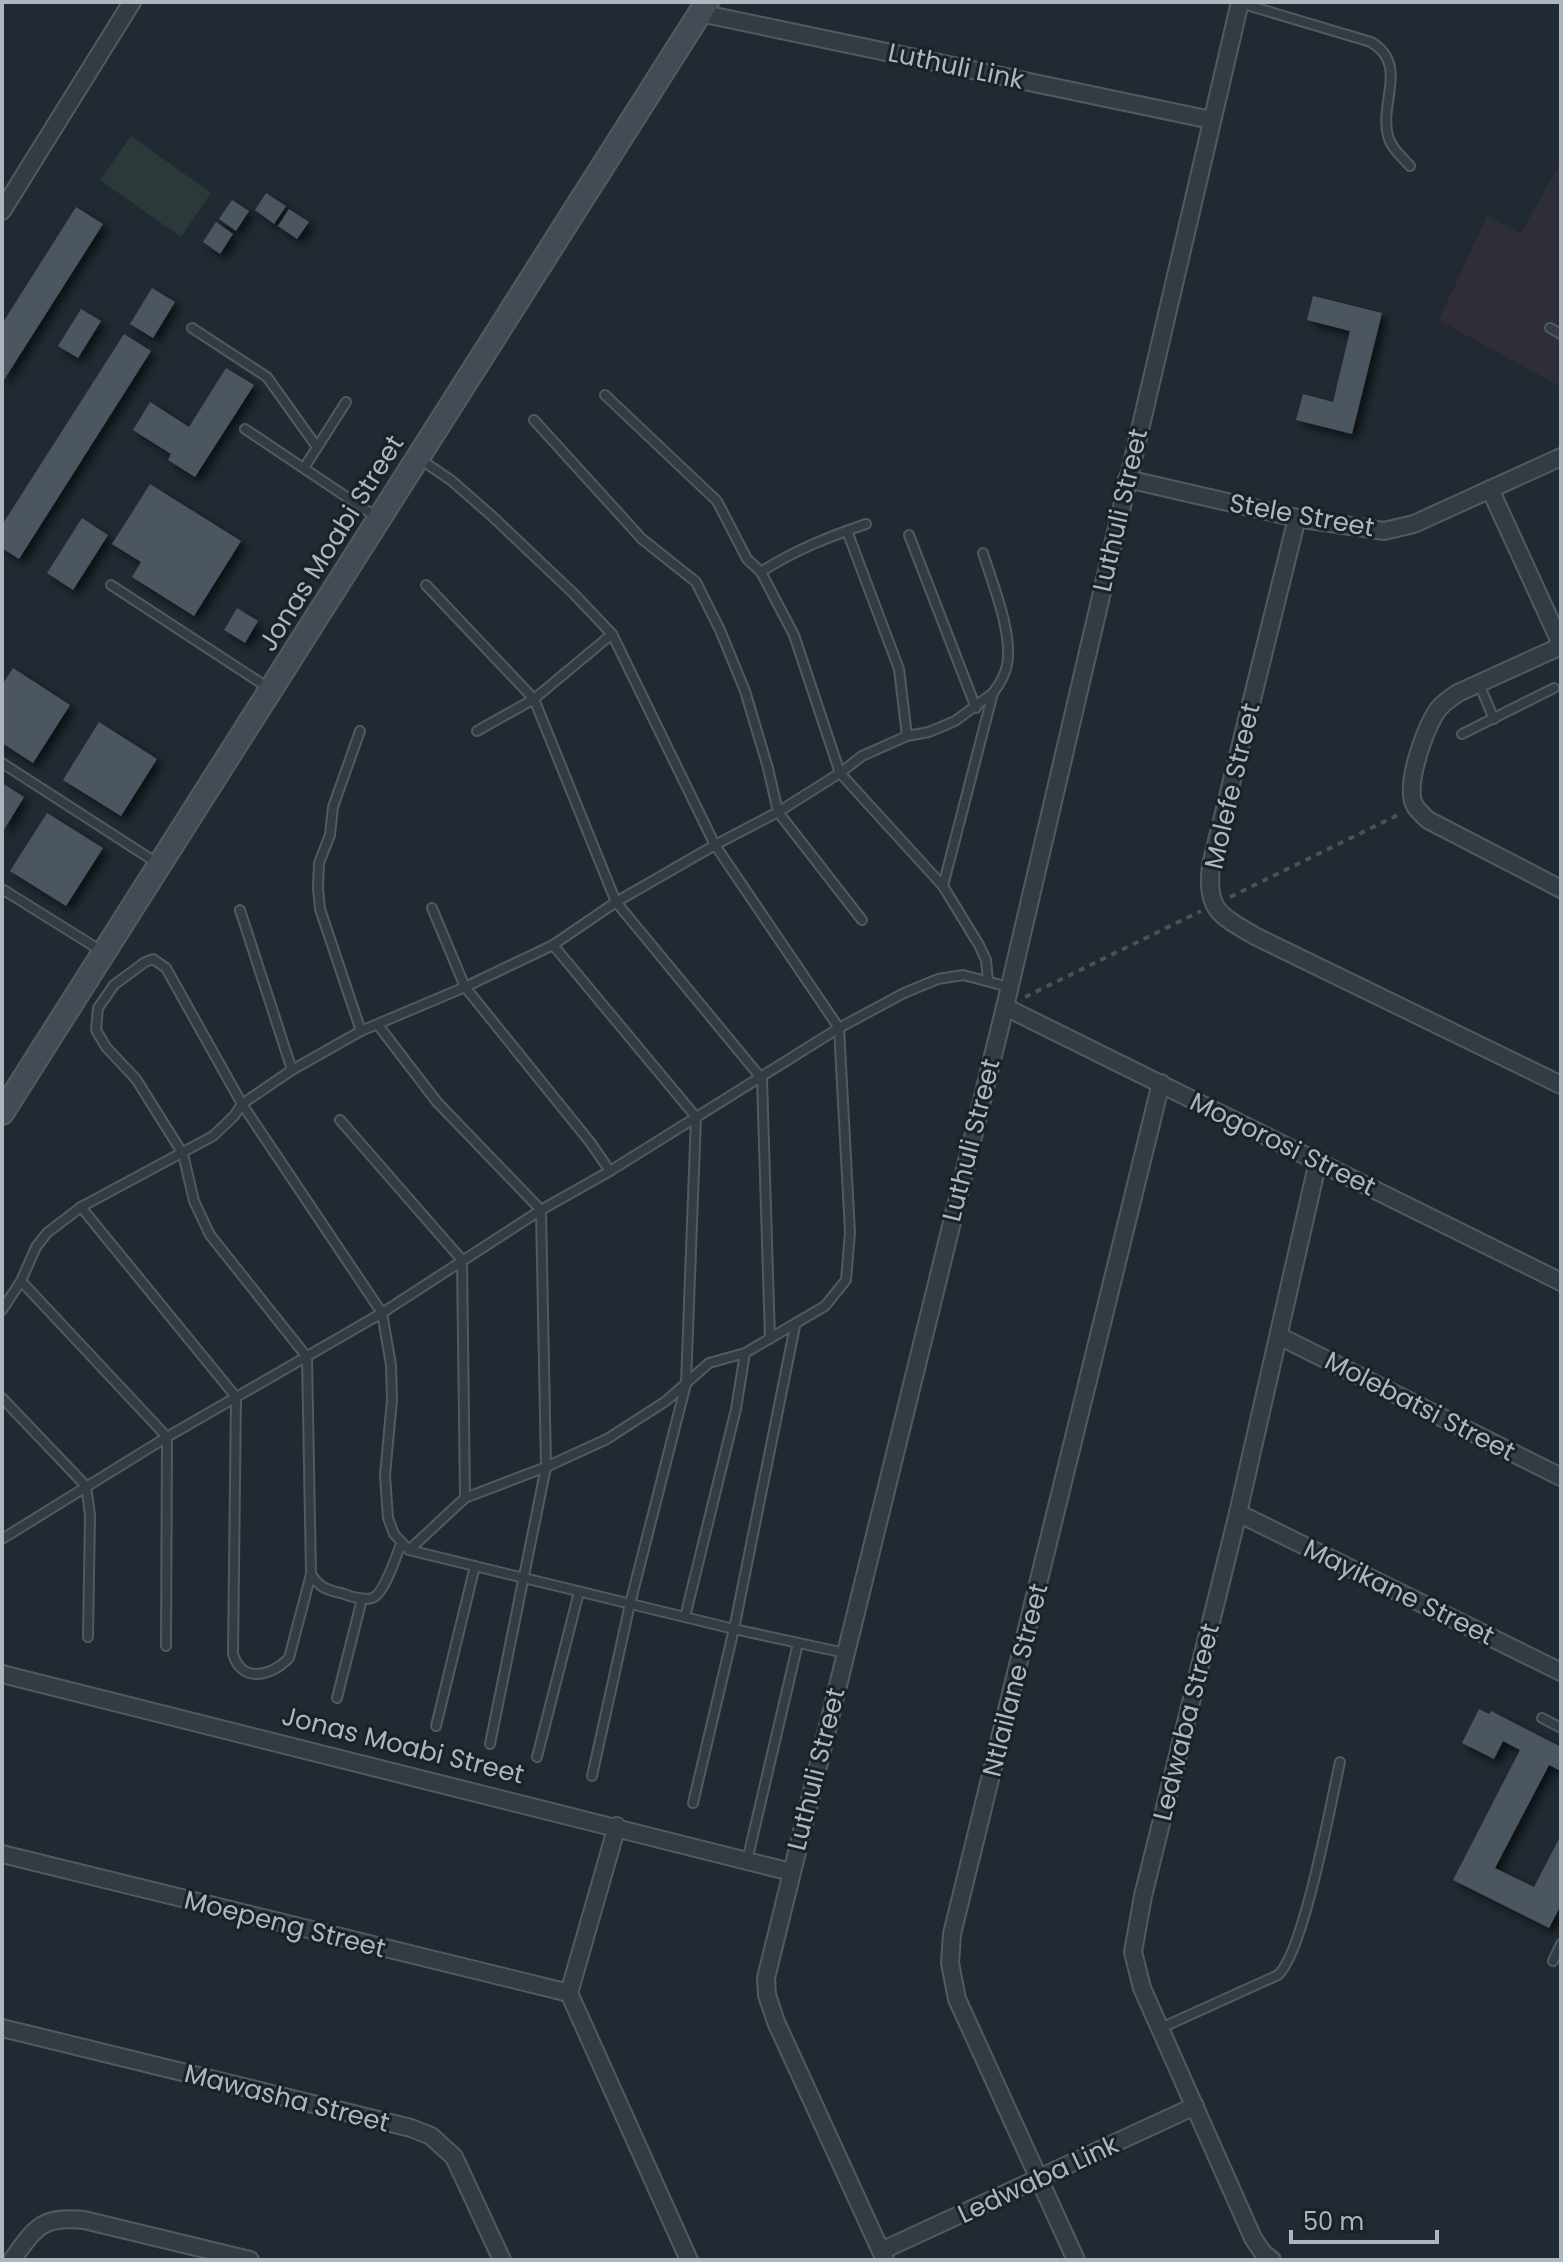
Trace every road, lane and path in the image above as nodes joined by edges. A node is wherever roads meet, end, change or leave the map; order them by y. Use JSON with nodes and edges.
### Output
{"nodes":[{"id":1,"x":132,"y":2,"type":"edge"},
{"id":2,"x":1240,"y":3,"type":"edge"},
{"id":3,"x":703,"y":8,"type":"edge"},
{"id":4,"x":1211,"y":120,"type":"junction"},
{"id":5,"x":1410,"y":166,"type":"dead end"},
{"id":6,"x":2,"y":211,"type":"edge"},
{"id":7,"x":192,"y":328,"type":"dead end"},
{"id":8,"x":1550,"y":328,"type":"dead end"},
{"id":9,"x":1561,"y":334,"type":"edge"},
{"id":10,"x":605,"y":395,"type":"dead end"},
{"id":11,"x":346,"y":402,"type":"dead end"},
{"id":12,"x":534,"y":420,"type":"dead end"},
{"id":13,"x":245,"y":429,"type":"dead end"},
{"id":14,"x":317,"y":447,"type":"junction"},
{"id":15,"x":1561,"y":457,"type":"edge"},
{"id":16,"x":418,"y":458,"type":"junction"},
{"id":17,"x":304,"y":468,"type":"junction"},
{"id":18,"x":1127,"y":479,"type":"junction"},
{"id":19,"x":1490,"y":489,"type":"junction"},
{"id":20,"x":379,"y":518,"type":"junction"},
{"id":21,"x":1297,"y":518,"type":"junction"},
{"id":22,"x":866,"y":524,"type":"dead end"},
{"id":23,"x":847,"y":531,"type":"junction"},
{"id":24,"x":909,"y":535,"type":"dead end"},
{"id":25,"x":983,"y":553,"type":"dead end"},
{"id":26,"x":761,"y":572,"type":"junction"},
{"id":27,"x":111,"y":585,"type":"dead end"},
{"id":28,"x":426,"y":585,"type":"dead end"},
{"id":29,"x":612,"y":634,"type":"junction"},
{"id":30,"x":1561,"y":645,"type":"edge"},
{"id":31,"x":1479,"y":684,"type":"junction"},
{"id":32,"x":1554,"y":688,"type":"dead end"},
{"id":33,"x":271,"y":690,"type":"junction"},
{"id":34,"x":993,"y":693,"type":"junction"},
{"id":35,"x":534,"y":699,"type":"junction"},
{"id":36,"x":976,"y":708,"type":"junction"},
{"id":37,"x":1494,"y":719,"type":"junction"},
{"id":38,"x":360,"y":731,"type":"dead end"},
{"id":39,"x":477,"y":731,"type":"dead end"},
{"id":40,"x":1462,"y":734,"type":"dead end"},
{"id":41,"x":907,"y":736,"type":"junction"},
{"id":42,"x":2,"y":763,"type":"edge"},
{"id":43,"x":840,"y":773,"type":"junction"},
{"id":44,"x":778,"y":812,"type":"junction"},
{"id":45,"x":715,"y":845,"type":"junction"},
{"id":46,"x":160,"y":865,"type":"junction"},
{"id":47,"x":943,"y":886,"type":"junction"},
{"id":48,"x":2,"y":889,"type":"edge"},
{"id":49,"x":1561,"y":889,"type":"edge"},
{"id":50,"x":616,"y":902,"type":"junction"},
{"id":51,"x":432,"y":908,"type":"dead end"},
{"id":52,"x":240,"y":910,"type":"dead end"},
{"id":53,"x":862,"y":920,"type":"dead end"},
{"id":54,"x":553,"y":945,"type":"junction"},
{"id":55,"x":105,"y":953,"type":"junction"},
{"id":56,"x":988,"y":981,"type":"junction"},
{"id":57,"x":465,"y":987,"type":"junction"},
{"id":58,"x":1009,"y":987,"type":"junction"},
{"id":59,"x":1005,"y":1007,"type":"junction"},
{"id":60,"x":378,"y":1025,"type":"junction"},
{"id":61,"x":839,"y":1028,"type":"junction"},
{"id":62,"x":361,"y":1031,"type":"junction"},
{"id":63,"x":292,"y":1070,"type":"junction"},
{"id":64,"x":762,"y":1079,"type":"junction"},
{"id":65,"x":1161,"y":1083,"type":"junction"},
{"id":66,"x":1561,"y":1085,"type":"edge"},
{"id":67,"x":242,"y":1104,"type":"junction"},
{"id":68,"x":2,"y":1113,"type":"edge"},
{"id":69,"x":696,"y":1117,"type":"junction"},
{"id":70,"x":340,"y":1120,"type":"dead end"},
{"id":71,"x":183,"y":1154,"type":"junction"},
{"id":72,"x":1318,"y":1161,"type":"junction"},
{"id":73,"x":610,"y":1171,"type":"junction"},
{"id":74,"x":81,"y":1207,"type":"junction"},
{"id":75,"x":541,"y":1210,"type":"junction"},
{"id":76,"x":462,"y":1260,"type":"junction"},
{"id":77,"x":21,"y":1281,"type":"junction"},
{"id":78,"x":1561,"y":1282,"type":"edge"},
{"id":79,"x":2,"y":1310,"type":"edge"},
{"id":80,"x":382,"y":1313,"type":"junction"},
{"id":81,"x":795,"y":1326,"type":"junction"},
{"id":82,"x":1279,"y":1336,"type":"junction"},
{"id":83,"x":770,"y":1339,"type":"junction"},
{"id":84,"x":745,"y":1353,"type":"junction"},
{"id":85,"x":307,"y":1357,"type":"junction"},
{"id":86,"x":686,"y":1384,"type":"junction"},
{"id":87,"x":236,"y":1397,"type":"junction"},
{"id":88,"x":2,"y":1398,"type":"edge"},
{"id":89,"x":167,"y":1437,"type":"junction"},
{"id":90,"x":546,"y":1467,"type":"junction"},
{"id":91,"x":1561,"y":1477,"type":"edge"},
{"id":92,"x":86,"y":1486,"type":"junction"},
{"id":93,"x":465,"y":1498,"type":"junction"},
{"id":94,"x":1238,"y":1513,"type":"junction"},
{"id":95,"x":3,"y":1536,"type":"edge"},
{"id":96,"x":401,"y":1544,"type":"junction"},
{"id":97,"x":409,"y":1550,"type":"junction"},
{"id":98,"x":475,"y":1566,"type":"junction"},
{"id":99,"x":311,"y":1574,"type":"junction"},
{"id":100,"x":523,"y":1579,"type":"junction"},
{"id":101,"x":579,"y":1592,"type":"junction"},
{"id":102,"x":362,"y":1599,"type":"junction"},
{"id":103,"x":630,"y":1604,"type":"junction"},
{"id":104,"x":685,"y":1617,"type":"junction"},
{"id":105,"x":734,"y":1629,"type":"junction"},
{"id":106,"x":88,"y":1637,"type":"dead end"},
{"id":107,"x":798,"y":1643,"type":"junction"},
{"id":108,"x":166,"y":1646,"type":"dead end"},
{"id":109,"x":845,"y":1653,"type":"junction"},
{"id":110,"x":1561,"y":1672,"type":"edge"},
{"id":111,"x":2,"y":1674,"type":"edge"},
{"id":112,"x":337,"y":1698,"type":"dead end"},
{"id":113,"x":1542,"y":1718,"type":"dead end"},
{"id":114,"x":436,"y":1726,"type":"dead end"},
{"id":115,"x":1561,"y":1728,"type":"edge"},
{"id":116,"x":490,"y":1744,"type":"dead end"},
{"id":117,"x":537,"y":1757,"type":"dead end"},
{"id":118,"x":1340,"y":1762,"type":"dead end"},
{"id":119,"x":592,"y":1776,"type":"dead end"},
{"id":120,"x":693,"y":1803,"type":"dead end"},
{"id":121,"x":617,"y":1826,"type":"junction"},
{"id":122,"x":2,"y":1854,"type":"edge"},
{"id":123,"x":747,"y":1861,"type":"junction"},
{"id":124,"x":791,"y":1872,"type":"junction"},
{"id":125,"x":1561,"y":1944,"type":"edge"},
{"id":126,"x":1553,"y":1961,"type":"dead end"},
{"id":127,"x":569,"y":1993,"type":"junction"},
{"id":128,"x":2,"y":2028,"type":"edge"},
{"id":129,"x":1160,"y":2029,"type":"junction"},
{"id":130,"x":1195,"y":2106,"type":"junction"},
{"id":131,"x":1039,"y":2179,"type":"junction"},
{"id":132,"x":883,"y":2255,"type":"edge"},
{"id":133,"x":12,"y":2260,"type":"edge"},
{"id":134,"x":250,"y":2260,"type":"edge"},
{"id":135,"x":502,"y":2260,"type":"edge"},
{"id":136,"x":689,"y":2260,"type":"edge"},
{"id":137,"x":1076,"y":2260,"type":"edge"},
{"id":138,"x":1272,"y":2260,"type":"edge"}],
"edges":[{"from":1,"to":6,"type":"street"},
{"from":2,"to":4,"type":"street","name":"Luthuli Street"},
{"from":2,"to":5,"type":"lane"},
{"from":3,"to":4,"type":"street","name":"Luthuli Link"},
{"from":3,"to":16,"type":"street","name":"Jonas Moabi Street"},
{"from":4,"to":18,"type":"street","name":"Luthuli Street"},
{"from":7,"to":14,"type":"lane"},
{"from":8,"to":9,"type":"lane"},
{"from":10,"to":26,"type":"lane"},
{"from":11,"to":14,"type":"lane"},
{"from":12,"to":44,"type":"lane"},
{"from":13,"to":17,"type":"lane"},
{"from":14,"to":17,"type":"lane"},
{"from":15,"to":19,"type":"street","name":"Stele Street"},
{"from":16,"to":20,"type":"street","name":"Jonas Moabi Street"},
{"from":16,"to":29,"type":"lane"},
{"from":17,"to":20,"type":"lane"},
{"from":18,"to":21,"type":"street","name":"Stele Street"},
{"from":18,"to":58,"type":"street","name":"Luthuli Street"},
{"from":19,"to":21,"type":"street","name":"Stele Street"},
{"from":19,"to":30,"type":"street"},
{"from":20,"to":33,"type":"street","name":"Jonas Moabi Street"},
{"from":21,"to":66,"type":"street","name":"Molefe Street"},
{"from":22,"to":23,"type":"lane"},
{"from":23,"to":26,"type":"lane"},
{"from":23,"to":41,"type":"lane"},
{"from":24,"to":36,"type":"lane"},
{"from":25,"to":34,"type":"lane"},
{"from":26,"to":43,"type":"lane"},
{"from":27,"to":33,"type":"lane"},
{"from":28,"to":35,"type":"lane"},
{"from":29,"to":35,"type":"lane"},
{"from":29,"to":45,"type":"lane"},
{"from":30,"to":31,"type":"street"},
{"from":31,"to":37,"type":"lane"},
{"from":31,"to":49,"type":"street"},
{"from":32,"to":37,"type":"lane"},
{"from":33,"to":46,"type":"street","name":"Jonas Moabi Street"},
{"from":34,"to":36,"type":"lane"},
{"from":34,"to":47,"type":"lane"},
{"from":35,"to":39,"type":"lane"},
{"from":35,"to":50,"type":"lane"},
{"from":36,"to":41,"type":"lane"},
{"from":37,"to":40,"type":"lane"},
{"from":38,"to":62,"type":"lane"},
{"from":41,"to":43,"type":"lane"},
{"from":42,"to":46,"type":"lane"},
{"from":43,"to":44,"type":"lane"},
{"from":43,"to":47,"type":"lane"},
{"from":44,"to":45,"type":"lane"},
{"from":44,"to":53,"type":"lane"},
{"from":45,"to":50,"type":"lane"},
{"from":45,"to":61,"type":"lane"},
{"from":46,"to":55,"type":"street","name":"Jonas Moabi Street"},
{"from":47,"to":56,"type":"lane"},
{"from":48,"to":55,"type":"lane"},
{"from":50,"to":54,"type":"lane"},
{"from":50,"to":64,"type":"lane"},
{"from":51,"to":57,"type":"lane"},
{"from":52,"to":63,"type":"lane"},
{"from":54,"to":57,"type":"lane"},
{"from":54,"to":69,"type":"lane"},
{"from":55,"to":68,"type":"street","name":"Jonas Moabi Street"},
{"from":56,"to":58,"type":"lane"},
{"from":56,"to":61,"type":"lane"},
{"from":57,"to":60,"type":"lane"},
{"from":57,"to":73,"type":"lane"},
{"from":58,"to":59,"type":"street","name":"Luthuli Street"},
{"from":59,"to":65,"type":"street","name":"Mogorosi Street"},
{"from":59,"to":109,"type":"street","name":"Luthuli Street"},
{"from":60,"to":62,"type":"lane"},
{"from":60,"to":75,"type":"lane"},
{"from":61,"to":64,"type":"lane"},
{"from":61,"to":81,"type":"lane"},
{"from":62,"to":63,"type":"lane"},
{"from":63,"to":67,"type":"lane"},
{"from":64,"to":69,"type":"lane"},
{"from":64,"to":83,"type":"lane"},
{"from":65,"to":72,"type":"street","name":"Mogorosi Street"},
{"from":65,"to":131,"type":"street","name":"Ntlailane Street"},
{"from":67,"to":71,"type":"lane"},
{"from":67,"to":71,"type":"lane"},
{"from":67,"to":80,"type":"lane"},
{"from":69,"to":73,"type":"lane"},
{"from":69,"to":86,"type":"lane"},
{"from":70,"to":76,"type":"lane"},
{"from":71,"to":74,"type":"lane"},
{"from":71,"to":85,"type":"lane"},
{"from":72,"to":78,"type":"street","name":"Mogorosi Street"},
{"from":72,"to":82,"type":"street","name":"Ledwaba Street"},
{"from":73,"to":75,"type":"lane"},
{"from":74,"to":77,"type":"lane"},
{"from":74,"to":87,"type":"lane"},
{"from":75,"to":76,"type":"lane"},
{"from":75,"to":90,"type":"lane"},
{"from":76,"to":80,"type":"lane"},
{"from":76,"to":93,"type":"lane"},
{"from":77,"to":79,"type":"lane"},
{"from":77,"to":89,"type":"lane"},
{"from":80,"to":85,"type":"lane"},
{"from":80,"to":96,"type":"lane"},
{"from":81,"to":83,"type":"lane"},
{"from":81,"to":105,"type":"lane"},
{"from":82,"to":91,"type":"street","name":"Molebatsi Street"},
{"from":82,"to":94,"type":"street","name":"Ledwaba Street"},
{"from":83,"to":84,"type":"lane"},
{"from":84,"to":86,"type":"lane"},
{"from":84,"to":104,"type":"lane"},
{"from":85,"to":87,"type":"lane"},
{"from":85,"to":99,"type":"lane"},
{"from":86,"to":90,"type":"lane"},
{"from":86,"to":103,"type":"lane"},
{"from":87,"to":89,"type":"lane"},
{"from":87,"to":99,"type":"lane"},
{"from":88,"to":92,"type":"lane"},
{"from":89,"to":92,"type":"lane"},
{"from":89,"to":108,"type":"lane"},
{"from":90,"to":93,"type":"lane"},
{"from":90,"to":100,"type":"lane"},
{"from":92,"to":95,"type":"lane"},
{"from":92,"to":106,"type":"lane"},
{"from":93,"to":97,"type":"lane"},
{"from":94,"to":110,"type":"street","name":"Mayikane Street"},
{"from":94,"to":129,"type":"street","name":"Ledwaba Street"},
{"from":96,"to":97,"type":"lane"},
{"from":96,"to":102,"type":"lane"},
{"from":97,"to":98,"type":"lane"},
{"from":98,"to":100,"type":"lane"},
{"from":98,"to":114,"type":"lane"},
{"from":99,"to":102,"type":"lane"},
{"from":100,"to":101,"type":"lane"},
{"from":100,"to":116,"type":"lane"},
{"from":101,"to":103,"type":"lane"},
{"from":101,"to":117,"type":"lane"},
{"from":102,"to":112,"type":"lane"},
{"from":103,"to":104,"type":"lane"},
{"from":103,"to":119,"type":"lane"},
{"from":104,"to":105,"type":"lane"},
{"from":105,"to":107,"type":"lane"},
{"from":105,"to":120,"type":"lane"},
{"from":107,"to":109,"type":"lane"},
{"from":107,"to":123,"type":"lane"},
{"from":109,"to":124,"type":"street","name":"Luthuli Street"},
{"from":111,"to":121,"type":"street","name":"Jonas Moabi Street"},
{"from":113,"to":115,"type":"lane"},
{"from":118,"to":129,"type":"lane"},
{"from":121,"to":123,"type":"street","name":"Jonas Moabi Street"},
{"from":121,"to":127,"type":"street"},
{"from":122,"to":127,"type":"street","name":"Moepeng Street"},
{"from":123,"to":124,"type":"street","name":"Jonas Moabi Street"},
{"from":124,"to":132,"type":"street","name":"Luthuli Street"},
{"from":125,"to":126,"type":"lane"},
{"from":127,"to":136,"type":"street"},
{"from":128,"to":135,"type":"street","name":"Mawasha Street"},
{"from":129,"to":130,"type":"street","name":"Ledwaba Street"},
{"from":130,"to":131,"type":"street","name":"Ledwaba Link"},
{"from":130,"to":138,"type":"street","name":"Ledwaba Street"},
{"from":131,"to":132,"type":"street","name":"Ledwaba Link"},
{"from":131,"to":137,"type":"street","name":"Ntlailane Street"},
{"from":133,"to":134,"type":"street"}]}
